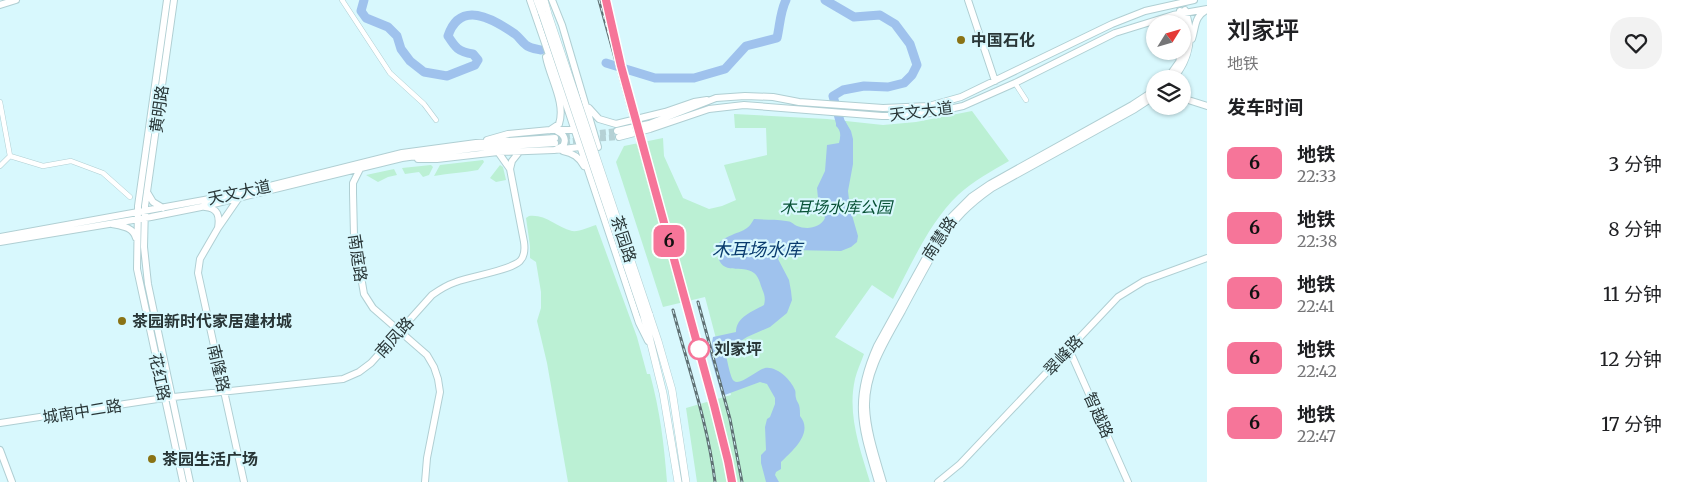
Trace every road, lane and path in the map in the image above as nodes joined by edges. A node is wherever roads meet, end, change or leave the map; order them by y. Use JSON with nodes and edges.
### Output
{"nodes":[{"id":1,"x":16,"y":0,"type":"edge"},
{"id":2,"x":167,"y":0,"type":"edge"},
{"id":3,"x":174,"y":0,"type":"edge"},
{"id":4,"x":342,"y":0,"type":"edge"},
{"id":5,"x":530,"y":0,"type":"edge"},
{"id":6,"x":537,"y":0,"type":"edge"},
{"id":7,"x":544,"y":0,"type":"edge"},
{"id":8,"x":554,"y":0,"type":"edge"},
{"id":9,"x":968,"y":0,"type":"edge"},
{"id":10,"x":1164,"y":0,"type":"edge"},
{"id":11,"x":1194,"y":0,"type":"edge"},
{"id":12,"x":1180,"y":1,"type":"edge"},
{"id":13,"x":0,"y":5,"type":"edge"},
{"id":14,"x":1207,"y":9,"type":"edge"},
{"id":15,"x":1145,"y":11,"type":"junction"},
{"id":16,"x":1183,"y":13,"type":"junction"},
{"id":17,"x":545,"y":14,"type":"junction"},
{"id":18,"x":1175,"y":15,"type":"edge"},
{"id":19,"x":1133,"y":16,"type":"junction"},
{"id":20,"x":1146,"y":23,"type":"edge"},
{"id":21,"x":1137,"y":26,"type":"junction"},
{"id":22,"x":541,"y":33,"type":"junction"},
{"id":23,"x":1191,"y":39,"type":"edge"},
{"id":24,"x":995,"y":81,"type":"junction"},
{"id":25,"x":1015,"y":82,"type":"junction"},
{"id":26,"x":1146,"y":96,"type":"edge"},
{"id":27,"x":583,"y":97,"type":"junction"},
{"id":28,"x":1026,"y":100,"type":"dead end"},
{"id":29,"x":566,"y":101,"type":"junction"},
{"id":30,"x":1191,"y":101,"type":"edge"},
{"id":31,"x":0,"y":102,"type":"edge"},
{"id":32,"x":1146,"y":102,"type":"edge"},
{"id":33,"x":1207,"y":106,"type":"edge"},
{"id":34,"x":436,"y":120,"type":"dead end"},
{"id":35,"x":592,"y":129,"type":"junction"},
{"id":36,"x":550,"y":130,"type":"junction"},
{"id":37,"x":575,"y":130,"type":"junction"},
{"id":38,"x":617,"y":131,"type":"junction"},
{"id":39,"x":476,"y":143,"type":"junction"},
{"id":40,"x":555,"y":144,"type":"junction"},
{"id":41,"x":580,"y":147,"type":"junction"},
{"id":42,"x":520,"y":151,"type":"junction"},
{"id":43,"x":498,"y":152,"type":"junction"},
{"id":44,"x":10,"y":156,"type":"junction"},
{"id":45,"x":402,"y":158,"type":"junction"},
{"id":46,"x":0,"y":166,"type":"edge"},
{"id":47,"x":360,"y":169,"type":"junction"},
{"id":48,"x":510,"y":169,"type":"junction"},
{"id":49,"x":342,"y":173,"type":"junction"},
{"id":50,"x":590,"y":176,"type":"junction"},
{"id":51,"x":353,"y":183,"type":"junction"},
{"id":52,"x":147,"y":192,"type":"junction"},
{"id":53,"x":130,"y":197,"type":"dead end"},
{"id":54,"x":238,"y":199,"type":"junction"},
{"id":55,"x":201,"y":207,"type":"junction"},
{"id":56,"x":163,"y":208,"type":"junction"},
{"id":57,"x":141,"y":215,"type":"junction"},
{"id":58,"x":108,"y":224,"type":"junction"},
{"id":59,"x":218,"y":228,"type":"junction"},
{"id":60,"x":0,"y":237,"type":"edge"},
{"id":61,"x":0,"y":242,"type":"edge"},
{"id":62,"x":137,"y":243,"type":"junction"},
{"id":63,"x":1207,"y":258,"type":"edge"},
{"id":64,"x":148,"y":284,"type":"junction"},
{"id":65,"x":140,"y":286,"type":"junction"},
{"id":66,"x":646,"y":315,"type":"junction"},
{"id":67,"x":400,"y":331,"type":"junction"},
{"id":68,"x":650,"y":345,"type":"junction"},
{"id":69,"x":1069,"y":349,"type":"junction"},
{"id":70,"x":225,"y":392,"type":"junction"},
{"id":71,"x":168,"y":398,"type":"junction"},
{"id":72,"x":0,"y":423,"type":"edge"},
{"id":73,"x":0,"y":450,"type":"edge"},
{"id":74,"x":12,"y":482,"type":"edge"},
{"id":75,"x":183,"y":482,"type":"edge"},
{"id":76,"x":190,"y":482,"type":"edge"},
{"id":77,"x":244,"y":482,"type":"edge"},
{"id":78,"x":425,"y":482,"type":"edge"},
{"id":79,"x":678,"y":482,"type":"edge"},
{"id":80,"x":686,"y":482,"type":"edge"},
{"id":81,"x":878,"y":482,"type":"edge"},
{"id":82,"x":883,"y":482,"type":"edge"},
{"id":83,"x":938,"y":482,"type":"edge"},
{"id":84,"x":1128,"y":482,"type":"edge"}],
"edges":[{"from":1,"to":13,"type":"main road"},
{"from":2,"to":57,"type":"main road","name":"黄明路"},
{"from":3,"to":52,"type":"main road","name":"黄明路"},
{"from":4,"to":34,"type":"street"},
{"from":5,"to":22,"type":"main road","name":"茶园路"},
{"from":6,"to":17,"type":"main road","name":"茶园路"},
{"from":7,"to":17,"type":"main road","name":"茶园路"},
{"from":8,"to":27,"type":"main road"},
{"from":9,"to":24,"type":"main road"},
{"from":10,"to":15,"type":"main road"},
{"from":11,"to":12,"type":"main road","name":"天文大道"},
{"from":12,"to":15,"type":"main road","name":"天文大道"},
{"from":12,"to":16,"type":"main road"},
{"from":14,"to":16,"type":"main road","name":"天文大道"},
{"from":14,"to":23,"type":"main road"},
{"from":15,"to":19,"type":"main road","name":"天文大道"},
{"from":16,"to":18,"type":"main road","name":"天文大道"},
{"from":17,"to":66,"type":"main road","name":"茶园路","bridge":true},
{"from":19,"to":21,"type":"main road"},
{"from":19,"to":24,"type":"main road","name":"天文大道"},
{"from":20,"to":21,"type":"main road","name":"天文大道"},
{"from":21,"to":25,"type":"main road","name":"天文大道"},
{"from":22,"to":29,"type":"main road","name":"茶园路"},
{"from":22,"to":36,"type":"main road"},
{"from":24,"to":38,"type":"main road","name":"天文大道"},
{"from":25,"to":28,"type":"street"},
{"from":25,"to":38,"type":"main road","name":"天文大道"},
{"from":26,"to":81,"type":"main road","name":"南慧路"},
{"from":27,"to":29,"type":"main road"},
{"from":27,"to":35,"type":"main road"},
{"from":27,"to":38,"type":"main road"},
{"from":29,"to":37,"type":"main road","name":"茶园路"},
{"from":30,"to":33,"type":"main road"},
{"from":31,"to":44,"type":"street"},
{"from":32,"to":82,"type":"main road","name":"南慧路"},
{"from":35,"to":37,"type":"main road","name":"天文大道"},
{"from":35,"to":41,"type":"main road","name":"天文大道"},
{"from":36,"to":37,"type":"main road","name":"天文大道"},
{"from":36,"to":39,"type":"main road","name":"天文大道"},
{"from":36,"to":40,"type":"main road"},
{"from":37,"to":41,"type":"main road","name":"茶园路"},
{"from":39,"to":40,"type":"main road","name":"天文大道"},
{"from":39,"to":56,"type":"main road","name":"天文大道"},
{"from":40,"to":41,"type":"main road","name":"天文大道"},
{"from":40,"to":42,"type":"main road","name":"天文大道"},
{"from":40,"to":45,"type":"main road","name":"天文大道"},
{"from":40,"to":50,"type":"main road"},
{"from":41,"to":50,"type":"main road","name":"茶园路"},
{"from":42,"to":43,"type":"main road","name":"天文大道"},
{"from":42,"to":48,"type":"main road"},
{"from":43,"to":45,"type":"main road","name":"天文大道"},
{"from":43,"to":48,"type":"main road"},
{"from":44,"to":46,"type":"street"},
{"from":44,"to":53,"type":"street"},
{"from":45,"to":47,"type":"main road","name":"天文大道"},
{"from":47,"to":49,"type":"main road","name":"天文大道"},
{"from":47,"to":51,"type":"main road"},
{"from":48,"to":67,"type":"main road","name":"南凤路"},
{"from":49,"to":51,"type":"main road"},
{"from":49,"to":54,"type":"main road","name":"天文大道"},
{"from":50,"to":68,"type":"main road","name":"茶园路"},
{"from":51,"to":67,"type":"main road","name":"南庭路"},
{"from":52,"to":56,"type":"main road"},
{"from":52,"to":57,"type":"main road","name":"黄明路"},
{"from":54,"to":55,"type":"main road","name":"天文大道"},
{"from":54,"to":59,"type":"main road","name":"南隆路"},
{"from":55,"to":57,"type":"main road","name":"天文大道"},
{"from":55,"to":59,"type":"main road"},
{"from":56,"to":57,"type":"main road","name":"天文大道"},
{"from":57,"to":58,"type":"main road","name":"天文大道"},
{"from":57,"to":60,"type":"main road","name":"天文大道"},
{"from":57,"to":62,"type":"main road","name":"花红路"},
{"from":57,"to":64,"type":"main road","name":"花红路"},
{"from":58,"to":61,"type":"main road","name":"天文大道"},
{"from":58,"to":62,"type":"main road"},
{"from":59,"to":70,"type":"main road","name":"南隆路"},
{"from":62,"to":65,"type":"main road","name":"花红路"},
{"from":63,"to":69,"type":"main road","name":"翠峰路"},
{"from":64,"to":65,"type":"main road"},
{"from":64,"to":71,"type":"main road","name":"花红路"},
{"from":65,"to":71,"type":"main road","name":"花红路"},
{"from":66,"to":68,"type":"main road","name":"茶园路"},
{"from":66,"to":80,"type":"main road","name":"茶园路"},
{"from":67,"to":70,"type":"main road","name":"南凤路"},
{"from":67,"to":78,"type":"main road","name":"南庭路"},
{"from":68,"to":79,"type":"main road","name":"茶园路"},
{"from":69,"to":83,"type":"main road","name":"翠峰路"},
{"from":69,"to":84,"type":"main road","name":"智越路"},
{"from":70,"to":71,"type":"main road","name":"南凤路"},
{"from":70,"to":77,"type":"main road","name":"南隆路"},
{"from":71,"to":72,"type":"main road","name":"城南中二路"},
{"from":71,"to":75,"type":"main road","name":"花红路"},
{"from":71,"to":76,"type":"main road","name":"花红路"},
{"from":73,"to":74,"type":"main road"}]}
